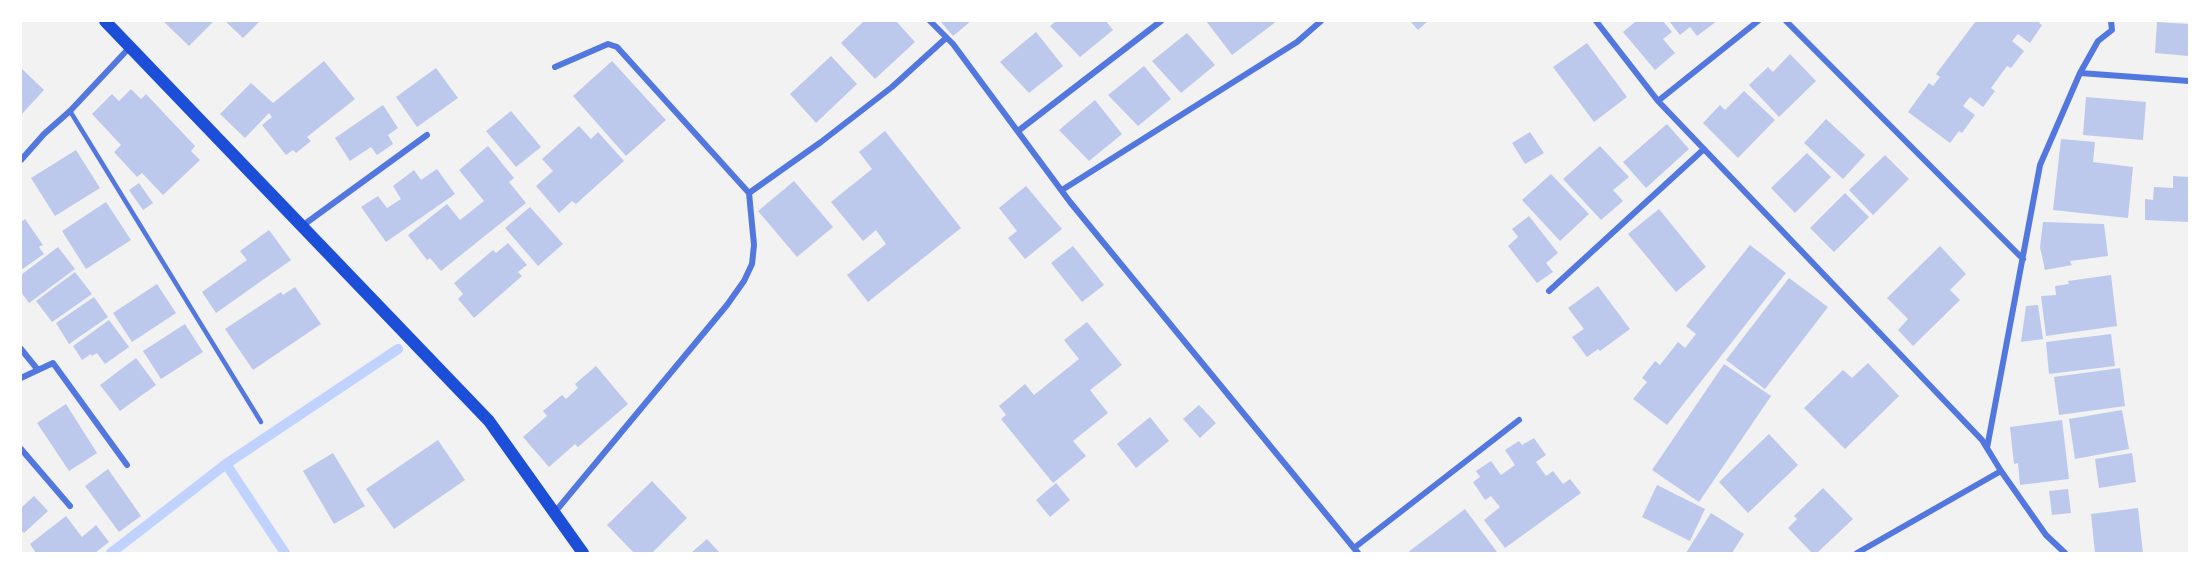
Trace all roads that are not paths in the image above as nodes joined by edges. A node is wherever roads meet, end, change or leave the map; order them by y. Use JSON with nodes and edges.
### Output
{"nodes":[{"id":1,"x":105,"y":21,"type":"edge"},
{"id":2,"x":930,"y":21,"type":"edge"},
{"id":3,"x":1161,"y":21,"type":"edge"},
{"id":4,"x":1321,"y":21,"type":"edge"},
{"id":5,"x":1596,"y":21,"type":"edge"},
{"id":6,"x":1758,"y":21,"type":"edge"},
{"id":7,"x":1786,"y":21,"type":"edge"},
{"id":8,"x":2111,"y":21,"type":"edge"},
{"id":9,"x":946,"y":38,"type":"junction"},
{"id":10,"x":130,"y":47,"type":"junction"},
{"id":11,"x":555,"y":67,"type":"dead end"},
{"id":12,"x":2080,"y":73,"type":"junction"},
{"id":13,"x":2189,"y":81,"type":"edge"},
{"id":14,"x":1658,"y":101,"type":"junction"},
{"id":15,"x":70,"y":111,"type":"junction"},
{"id":16,"x":1017,"y":131,"type":"junction"},
{"id":17,"x":427,"y":135,"type":"dead end"},
{"id":18,"x":1704,"y":149,"type":"junction"},
{"id":19,"x":21,"y":160,"type":"edge"},
{"id":20,"x":1062,"y":190,"type":"junction"},
{"id":21,"x":749,"y":193,"type":"junction"},
{"id":22,"x":302,"y":226,"type":"junction"},
{"id":23,"x":2023,"y":259,"type":"junction"},
{"id":24,"x":1549,"y":291,"type":"dead end"},
{"id":25,"x":21,"y":349,"type":"edge"},
{"id":26,"x":38,"y":370,"type":"junction"},
{"id":27,"x":21,"y":378,"type":"edge"},
{"id":28,"x":1519,"y":420,"type":"dead end"},
{"id":29,"x":261,"y":422,"type":"dead end"},
{"id":30,"x":1987,"y":448,"type":"junction"},
{"id":31,"x":21,"y":449,"type":"edge"},
{"id":32,"x":127,"y":465,"type":"dead end"},
{"id":33,"x":2001,"y":471,"type":"junction"},
{"id":34,"x":70,"y":506,"type":"dead end"},
{"id":35,"x":554,"y":513,"type":"junction"},
{"id":36,"x":1356,"y":550,"type":"edge"},
{"id":37,"x":583,"y":553,"type":"edge"},
{"id":38,"x":1857,"y":553,"type":"edge"},
{"id":39,"x":2065,"y":553,"type":"edge"}],
"edges":[{"from":1,"to":10,"type":"main road"},
{"from":2,"to":9,"type":"street"},
{"from":3,"to":16,"type":"street"},
{"from":4,"to":20,"type":"street"},
{"from":5,"to":14,"type":"street"},
{"from":6,"to":14,"type":"street"},
{"from":7,"to":23,"type":"street"},
{"from":8,"to":12,"type":"street"},
{"from":9,"to":16,"type":"street"},
{"from":9,"to":21,"type":"street"},
{"from":10,"to":15,"type":"street"},
{"from":10,"to":22,"type":"main road"},
{"from":11,"to":21,"type":"street"},
{"from":12,"to":13,"type":"street"},
{"from":12,"to":23,"type":"street"},
{"from":14,"to":18,"type":"street"},
{"from":15,"to":19,"type":"street"},
{"from":15,"to":29,"type":"lane"},
{"from":16,"to":20,"type":"street"},
{"from":17,"to":22,"type":"street"},
{"from":18,"to":24,"type":"street"},
{"from":18,"to":30,"type":"street"},
{"from":20,"to":36,"type":"street"},
{"from":21,"to":35,"type":"street"},
{"from":22,"to":35,"type":"main road"},
{"from":23,"to":30,"type":"street"},
{"from":25,"to":26,"type":"street"},
{"from":26,"to":27,"type":"street"},
{"from":26,"to":32,"type":"street"},
{"from":28,"to":36,"type":"street"},
{"from":30,"to":33,"type":"street"},
{"from":31,"to":34,"type":"street"},
{"from":33,"to":38,"type":"street"},
{"from":33,"to":39,"type":"street"},
{"from":35,"to":37,"type":"main road"}]}
